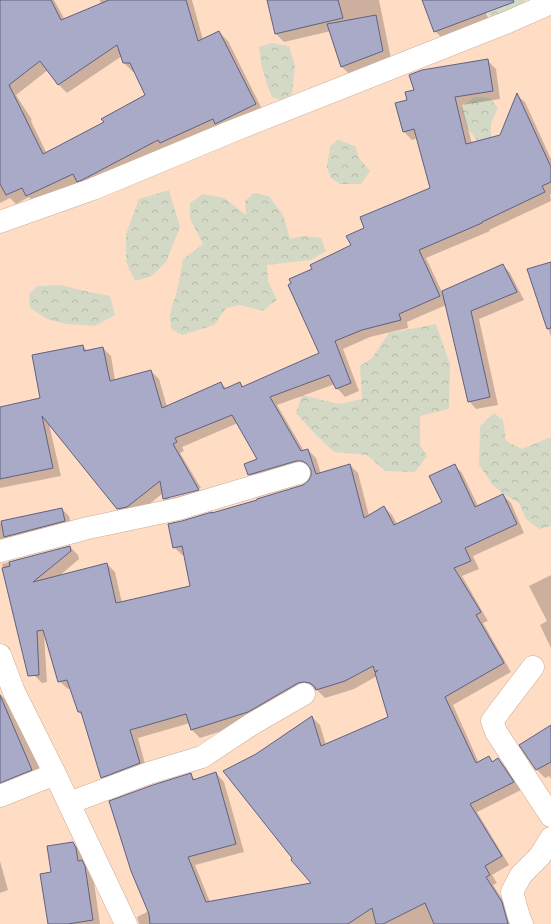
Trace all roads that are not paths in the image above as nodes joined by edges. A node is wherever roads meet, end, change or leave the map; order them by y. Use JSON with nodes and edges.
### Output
{"nodes":[{"id":1,"x":546,"y":3,"type":"edge"},
{"id":2,"x":0,"y":222,"type":"edge"},
{"id":3,"x":299,"y":473,"type":"dead end"},
{"id":4,"x":0,"y":551,"type":"edge"},
{"id":5,"x":0,"y":655,"type":"edge"},
{"id":6,"x":533,"y":667,"type":"dead end"},
{"id":7,"x":304,"y":694,"type":"dead end"},
{"id":8,"x":55,"y":774,"type":"junction"},
{"id":9,"x":0,"y":796,"type":"edge"},
{"id":10,"x":69,"y":803,"type":"junction"},
{"id":11,"x":551,"y":816,"type":"edge"},
{"id":12,"x":551,"y":838,"type":"edge"},
{"id":13,"x":126,"y":924,"type":"edge"},
{"id":14,"x":522,"y":924,"type":"edge"}],
"edges":[{"from":1,"to":2,"type":"street"},
{"from":3,"to":4,"type":"street"},
{"from":5,"to":8,"type":"street"},
{"from":6,"to":11,"type":"street"},
{"from":7,"to":10,"type":"street"},
{"from":8,"to":9,"type":"street"},
{"from":8,"to":10,"type":"street"},
{"from":10,"to":13,"type":"street"},
{"from":12,"to":14,"type":"street"}]}
